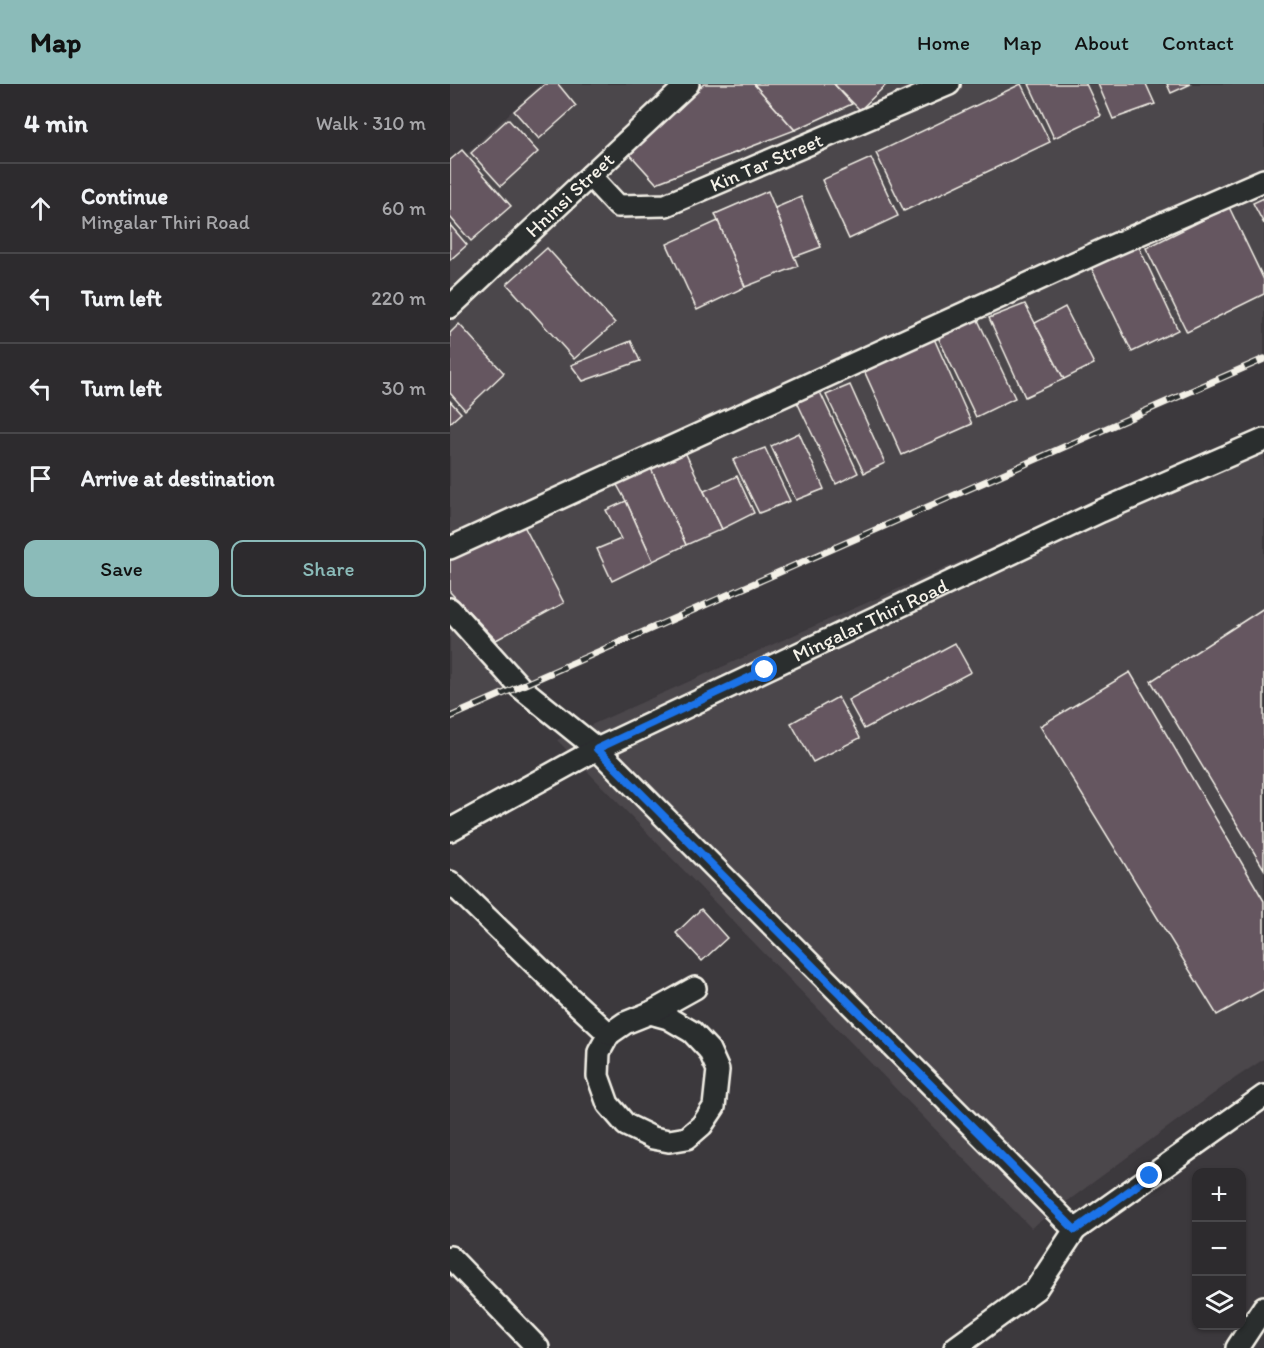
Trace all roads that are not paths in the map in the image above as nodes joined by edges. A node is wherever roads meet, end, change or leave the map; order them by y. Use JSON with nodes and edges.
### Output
{"nodes":[{"id":1,"x":688,"y":84,"type":"edge"},
{"id":2,"x":949,"y":84,"type":"edge"},
{"id":3,"x":590,"y":176,"type":"junction"},
{"id":4,"x":1264,"y":180,"type":"edge"},
{"id":5,"x":450,"y":307,"type":"edge"},
{"id":6,"x":1264,"y":440,"type":"edge"},
{"id":7,"x":450,"y":548,"type":"edge"},
{"id":8,"x":450,"y":609,"type":"edge"},
{"id":9,"x":597,"y":749,"type":"junction"},
{"id":10,"x":450,"y":830,"type":"edge"},
{"id":11,"x":450,"y":882,"type":"edge"},
{"id":12,"x":695,"y":988,"type":"dead end"},
{"id":13,"x":650,"y":1013,"type":"junction"},
{"id":14,"x":609,"y":1034,"type":"junction"},
{"id":15,"x":1264,"y":1096,"type":"edge"},
{"id":16,"x":1075,"y":1230,"type":"junction"},
{"id":17,"x":450,"y":1257,"type":"edge"},
{"id":18,"x":1264,"y":1307,"type":"edge"},
{"id":19,"x":534,"y":1347,"type":"edge"},
{"id":20,"x":955,"y":1348,"type":"edge"},
{"id":21,"x":1237,"y":1348,"type":"edge"}],
"edges":[{"from":1,"to":3,"type":"street","name":"Hninsi Street"},
{"from":2,"to":3,"type":"street","name":"Kin Tar Street"},
{"from":3,"to":5,"type":"street","name":"Hninsi Street"},
{"from":4,"to":7,"type":"street"},
{"from":6,"to":9,"type":"street","name":"Mingalar Thiri Road"},
{"from":8,"to":9,"type":"street"},
{"from":9,"to":10,"type":"street","name":"Mingalar Thiri Road"},
{"from":9,"to":16,"type":"street"},
{"from":11,"to":14,"type":"street"},
{"from":12,"to":13,"type":"street"},
{"from":13,"to":14,"type":"street"},
{"from":13,"to":14,"type":"street"},
{"from":15,"to":16,"type":"street"},
{"from":16,"to":20,"type":"street"},
{"from":17,"to":19,"type":"street"},
{"from":18,"to":21,"type":"street"}]}
